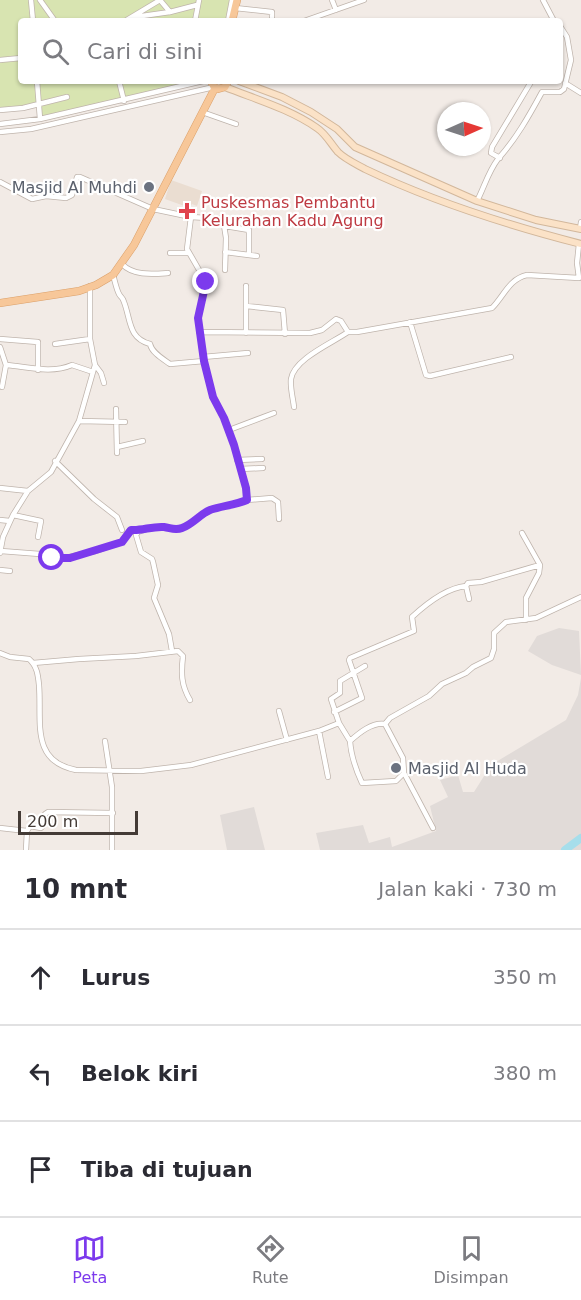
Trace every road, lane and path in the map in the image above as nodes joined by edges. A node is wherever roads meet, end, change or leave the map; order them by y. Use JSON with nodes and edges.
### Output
{"nodes":[{"id":1,"x":31,"y":0,"type":"edge"},
{"id":2,"x":40,"y":0,"type":"edge"},
{"id":3,"x":160,"y":0,"type":"edge"},
{"id":4,"x":234,"y":0,"type":"edge"},
{"id":5,"x":332,"y":0,"type":"edge"},
{"id":6,"x":364,"y":0,"type":"edge"},
{"id":7,"x":543,"y":0,"type":"edge"},
{"id":8,"x":198,"y":2,"type":"edge"},
{"id":9,"x":235,"y":8,"type":"junction"},
{"id":10,"x":336,"y":10,"type":"junction"},
{"id":11,"x":170,"y":12,"type":"junction"},
{"id":12,"x":135,"y":17,"type":"joint"},
{"id":13,"x":272,"y":17,"type":"dead end"},
{"id":14,"x":33,"y":18,"type":"edge"},
{"id":15,"x":53,"y":18,"type":"edge"},
{"id":16,"x":195,"y":18,"type":"edge"},
{"id":17,"x":229,"y":18,"type":"edge"},
{"id":18,"x":233,"y":18,"type":"edge"},
{"id":19,"x":313,"y":18,"type":"edge"},
{"id":20,"x":552,"y":18,"type":"edge"},
{"id":21,"x":563,"y":31,"type":"edge"},
{"id":22,"x":18,"y":58,"type":"edge"},
{"id":23,"x":0,"y":60,"type":"edge"},
{"id":24,"x":565,"y":83,"type":"junction"},
{"id":25,"x":37,"y":84,"type":"edge"},
{"id":26,"x":120,"y":84,"type":"edge"},
{"id":27,"x":191,"y":84,"type":"edge"},
{"id":28,"x":226,"y":84,"type":"edge"},
{"id":29,"x":247,"y":84,"type":"edge"},
{"id":30,"x":530,"y":84,"type":"edge"},
{"id":31,"x":213,"y":86,"type":"edge"},
{"id":32,"x":581,"y":93,"type":"edge"},
{"id":33,"x":67,"y":97,"type":"dead end"},
{"id":34,"x":124,"y":101,"type":"junction"},
{"id":35,"x":39,"y":104,"type":"junction"},
{"id":36,"x":0,"y":110,"type":"edge"},
{"id":37,"x":202,"y":112,"type":"junction"},
{"id":38,"x":40,"y":119,"type":"junction"},
{"id":39,"x":0,"y":124,"type":"edge"},
{"id":40,"x":236,"y":124,"type":"dead end"},
{"id":41,"x":0,"y":132,"type":"edge"},
{"id":42,"x":500,"y":158,"type":"junction"},
{"id":43,"x":427,"y":179,"type":"junction"},
{"id":44,"x":0,"y":182,"type":"edge"},
{"id":45,"x":438,"y":184,"type":"junction"},
{"id":46,"x":422,"y":193,"type":"junction"},
{"id":47,"x":432,"y":197,"type":"junction"},
{"id":48,"x":477,"y":201,"type":"junction"},
{"id":49,"x":153,"y":209,"type":"junction"},
{"id":50,"x":191,"y":217,"type":"junction"},
{"id":51,"x":225,"y":226,"type":"junction"},
{"id":52,"x":581,"y":226,"type":"edge"},
{"id":53,"x":580,"y":244,"type":"edge"},
{"id":54,"x":225,"y":252,"type":"junction"},
{"id":55,"x":170,"y":253,"type":"dead end"},
{"id":56,"x":188,"y":253,"type":"junction"},
{"id":57,"x":249,"y":254,"type":"junction"},
{"id":58,"x":257,"y":256,"type":"dead end"},
{"id":59,"x":122,"y":264,"type":"junction"},
{"id":60,"x":225,"y":270,"type":"dead end"},
{"id":61,"x":168,"y":273,"type":"dead end"},
{"id":62,"x":113,"y":275,"type":"junction"},
{"id":63,"x":580,"y":279,"type":"edge"},
{"id":64,"x":90,"y":286,"type":"junction"},
{"id":65,"x":246,"y":286,"type":"dead end"},
{"id":66,"x":0,"y":303,"type":"edge"},
{"id":67,"x":246,"y":306,"type":"junction"},
{"id":68,"x":410,"y":322,"type":"junction"},
{"id":69,"x":199,"y":332,"type":"junction"},
{"id":70,"x":348,"y":332,"type":"junction"},
{"id":71,"x":246,"y":333,"type":"junction"},
{"id":72,"x":285,"y":334,"type":"junction"},
{"id":73,"x":0,"y":339,"type":"edge"},
{"id":74,"x":90,"y":339,"type":"junction"},
{"id":75,"x":55,"y":344,"type":"dead end"},
{"id":76,"x":0,"y":346,"type":"edge"},
{"id":77,"x":248,"y":353,"type":"dead end"},
{"id":78,"x":511,"y":357,"type":"dead end"},
{"id":79,"x":204,"y":359,"type":"junction"},
{"id":80,"x":6,"y":364,"type":"junction"},
{"id":81,"x":94,"y":365,"type":"junction"},
{"id":82,"x":38,"y":370,"type":"junction"},
{"id":83,"x":93,"y":372,"type":"junction"},
{"id":84,"x":104,"y":384,"type":"dead end"},
{"id":85,"x":2,"y":387,"type":"dead end"},
{"id":86,"x":294,"y":407,"type":"dead end"},
{"id":87,"x":116,"y":409,"type":"dead end"},
{"id":88,"x":274,"y":413,"type":"dead end"},
{"id":89,"x":79,"y":421,"type":"junction"},
{"id":90,"x":116,"y":422,"type":"junction"},
{"id":91,"x":125,"y":422,"type":"dead end"},
{"id":92,"x":229,"y":430,"type":"junction"},
{"id":93,"x":143,"y":441,"type":"dead end"},
{"id":94,"x":262,"y":459,"type":"dead end"},
{"id":95,"x":237,"y":460,"type":"junction"},
{"id":96,"x":55,"y":461,"type":"junction"},
{"id":97,"x":263,"y":468,"type":"dead end"},
{"id":98,"x":240,"y":469,"type":"junction"},
{"id":99,"x":0,"y":488,"type":"edge"},
{"id":100,"x":28,"y":491,"type":"junction"},
{"id":101,"x":247,"y":500,"type":"junction"},
{"id":102,"x":13,"y":515,"type":"junction"},
{"id":103,"x":279,"y":519,"type":"dead end"},
{"id":104,"x":0,"y":520,"type":"edge"},
{"id":105,"x":10,"y":521,"type":"junction"},
{"id":106,"x":122,"y":530,"type":"dead end"},
{"id":107,"x":138,"y":532,"type":"junction"},
{"id":108,"x":522,"y":533,"type":"dead end"},
{"id":109,"x":38,"y":537,"type":"dead end"},
{"id":110,"x":0,"y":552,"type":"edge"},
{"id":111,"x":540,"y":565,"type":"junction"},
{"id":112,"x":0,"y":570,"type":"edge"},
{"id":113,"x":10,"y":571,"type":"dead end"},
{"id":114,"x":466,"y":586,"type":"junction"},
{"id":115,"x":581,"y":597,"type":"edge"},
{"id":116,"x":470,"y":599,"type":"dead end"},
{"id":117,"x":526,"y":620,"type":"junction"},
{"id":118,"x":172,"y":651,"type":"junction"},
{"id":119,"x":0,"y":653,"type":"edge"},
{"id":120,"x":33,"y":663,"type":"junction"},
{"id":121,"x":365,"y":666,"type":"dead end"},
{"id":122,"x":353,"y":673,"type":"junction"},
{"id":123,"x":190,"y":700,"type":"dead end"},
{"id":124,"x":279,"y":711,"type":"dead end"},
{"id":125,"x":334,"y":712,"type":"junction"},
{"id":126,"x":339,"y":723,"type":"junction"},
{"id":127,"x":385,"y":724,"type":"junction"},
{"id":128,"x":319,"y":731,"type":"junction"},
{"id":129,"x":287,"y":740,"type":"junction"},
{"id":130,"x":105,"y":741,"type":"dead end"},
{"id":131,"x":350,"y":741,"type":"junction"},
{"id":132,"x":110,"y":771,"type":"junction"},
{"id":133,"x":404,"y":773,"type":"junction"},
{"id":134,"x":328,"y":777,"type":"dead end"},
{"id":135,"x":113,"y":813,"type":"junction"},
{"id":136,"x":0,"y":828,"type":"edge"},
{"id":137,"x":433,"y":828,"type":"dead end"},
{"id":138,"x":27,"y":831,"type":"junction"},
{"id":139,"x":26,"y":850,"type":"edge"},
{"id":140,"x":112,"y":850,"type":"edge"}],
"edges":[{"from":1,"to":14,"type":"street"},
{"from":2,"to":15,"type":"street"},
{"from":3,"to":11,"type":"street"},
{"from":3,"to":12,"type":"street"},
{"from":4,"to":9,"type":"main road"},
{"from":4,"to":17,"type":"street"},
{"from":5,"to":10,"type":"street"},
{"from":6,"to":10,"type":"street"},
{"from":7,"to":20,"type":"street"},
{"from":8,"to":11,"type":"street"},
{"from":8,"to":16,"type":"street"},
{"from":9,"to":13,"type":"street"},
{"from":9,"to":18,"type":"main road"},
{"from":10,"to":19,"type":"street"},
{"from":11,"to":12,"type":"street"},
{"from":21,"to":24,"type":"street"},
{"from":22,"to":23,"type":"street"},
{"from":24,"to":32,"type":"street"},
{"from":24,"to":42,"type":"street"},
{"from":25,"to":35,"type":"street"},
{"from":26,"to":34,"type":"street"},
{"from":27,"to":34,"type":"street"},
{"from":28,"to":31,"type":"main road"},
{"from":28,"to":46,"type":"main road"},
{"from":29,"to":43,"type":"main road"},
{"from":30,"to":42,"type":"street"},
{"from":31,"to":37,"type":"main road"},
{"from":31,"to":41,"type":"street"},
{"from":33,"to":35,"type":"street"},
{"from":34,"to":38,"type":"street"},
{"from":35,"to":36,"type":"street"},
{"from":35,"to":38,"type":"street"},
{"from":37,"to":40,"type":"street"},
{"from":37,"to":49,"type":"main road"},
{"from":38,"to":39,"type":"street"},
{"from":42,"to":48,"type":"street"},
{"from":43,"to":45,"type":"main road"},
{"from":43,"to":46,"type":"main road"},
{"from":44,"to":49,"type":"street"},
{"from":45,"to":47,"type":"main road"},
{"from":45,"to":48,"type":"main road"},
{"from":46,"to":47,"type":"main road"},
{"from":47,"to":53,"type":"main road"},
{"from":48,"to":52,"type":"main road"},
{"from":49,"to":50,"type":"street"},
{"from":49,"to":59,"type":"main road"},
{"from":50,"to":51,"type":"street"},
{"from":50,"to":56,"type":"street"},
{"from":51,"to":54,"type":"street"},
{"from":51,"to":57,"type":"street"},
{"from":53,"to":63,"type":"street"},
{"from":54,"to":57,"type":"street"},
{"from":54,"to":60,"type":"street"},
{"from":55,"to":56,"type":"street"},
{"from":56,"to":69,"type":"street"},
{"from":57,"to":58,"type":"street"},
{"from":59,"to":61,"type":"street"},
{"from":59,"to":62,"type":"main road"},
{"from":62,"to":64,"type":"main road"},
{"from":62,"to":79,"type":"street"},
{"from":63,"to":68,"type":"street"},
{"from":64,"to":66,"type":"main road"},
{"from":64,"to":74,"type":"street"},
{"from":65,"to":67,"type":"street"},
{"from":67,"to":71,"type":"street"},
{"from":67,"to":72,"type":"street"},
{"from":68,"to":70,"type":"street"},
{"from":68,"to":78,"type":"street"},
{"from":69,"to":71,"type":"street"},
{"from":69,"to":79,"type":"street"},
{"from":70,"to":72,"type":"street"},
{"from":70,"to":86,"type":"street"},
{"from":71,"to":72,"type":"street"},
{"from":73,"to":82,"type":"street"},
{"from":74,"to":75,"type":"street"},
{"from":74,"to":81,"type":"street"},
{"from":76,"to":80,"type":"street"},
{"from":77,"to":79,"type":"street"},
{"from":79,"to":92,"type":"street"},
{"from":80,"to":82,"type":"street"},
{"from":80,"to":85,"type":"street"},
{"from":81,"to":83,"type":"street"},
{"from":81,"to":84,"type":"street"},
{"from":82,"to":83,"type":"street"},
{"from":83,"to":89,"type":"street"},
{"from":87,"to":90,"type":"street"},
{"from":88,"to":92,"type":"street"},
{"from":89,"to":90,"type":"street"},
{"from":89,"to":96,"type":"street"},
{"from":90,"to":91,"type":"street"},
{"from":90,"to":93,"type":"street"},
{"from":92,"to":95,"type":"street"},
{"from":94,"to":95,"type":"street"},
{"from":95,"to":98,"type":"street"},
{"from":96,"to":100,"type":"street"},
{"from":96,"to":106,"type":"street"},
{"from":97,"to":98,"type":"street"},
{"from":98,"to":101,"type":"street"},
{"from":99,"to":100,"type":"street"},
{"from":100,"to":102,"type":"street"},
{"from":101,"to":103,"type":"street"},
{"from":101,"to":107,"type":"street"},
{"from":102,"to":105,"type":"street"},
{"from":102,"to":109,"type":"street"},
{"from":104,"to":105,"type":"street"},
{"from":105,"to":110,"type":"street"},
{"from":107,"to":110,"type":"street"},
{"from":107,"to":118,"type":"street"},
{"from":108,"to":111,"type":"street"},
{"from":111,"to":114,"type":"street"},
{"from":111,"to":117,"type":"street"},
{"from":112,"to":113,"type":"street"},
{"from":114,"to":116,"type":"street"},
{"from":114,"to":122,"type":"street"},
{"from":115,"to":117,"type":"street"},
{"from":117,"to":127,"type":"street"},
{"from":118,"to":120,"type":"street"},
{"from":118,"to":123,"type":"street"},
{"from":119,"to":120,"type":"street"},
{"from":120,"to":132,"type":"street"},
{"from":121,"to":122,"type":"street"},
{"from":122,"to":125,"type":"street"},
{"from":122,"to":125,"type":"street"},
{"from":124,"to":129,"type":"street"},
{"from":125,"to":126,"type":"street"},
{"from":126,"to":128,"type":"street"},
{"from":126,"to":131,"type":"street"},
{"from":127,"to":131,"type":"street"},
{"from":127,"to":133,"type":"street"},
{"from":128,"to":129,"type":"street"},
{"from":128,"to":134,"type":"street"},
{"from":129,"to":132,"type":"street"},
{"from":130,"to":132,"type":"street"},
{"from":131,"to":133,"type":"street"},
{"from":132,"to":135,"type":"street"},
{"from":133,"to":137,"type":"street"},
{"from":135,"to":138,"type":"street"},
{"from":135,"to":140,"type":"street"},
{"from":136,"to":138,"type":"street"},
{"from":138,"to":139,"type":"street"}]}
